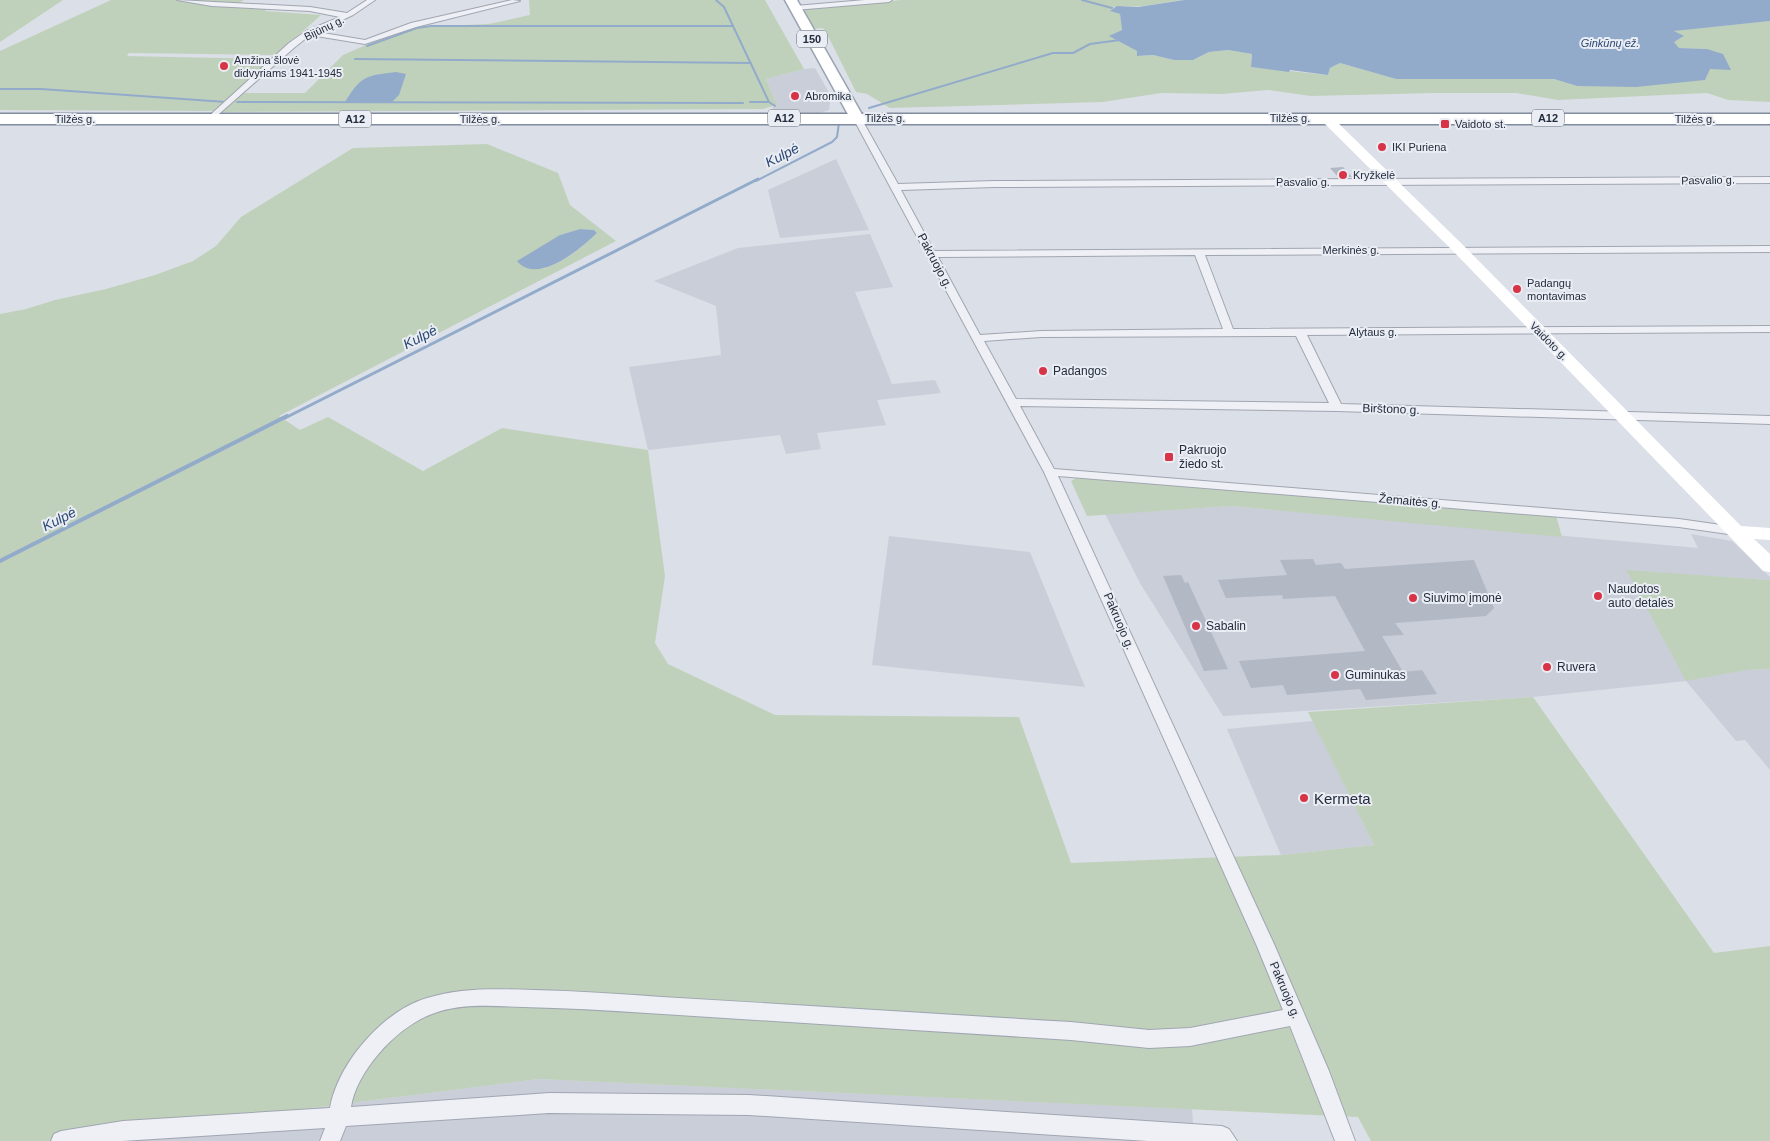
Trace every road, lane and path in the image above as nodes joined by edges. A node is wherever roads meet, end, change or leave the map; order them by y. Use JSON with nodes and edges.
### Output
{"nodes":[{"id":1,"x":180,"y":0,"type":"edge"},
{"id":2,"x":372,"y":0,"type":"edge"},
{"id":3,"x":889,"y":0,"type":"edge"},
{"id":4,"x":516,"y":1,"type":"edge"},
{"id":5,"x":793,"y":4,"type":"edge"},
{"id":6,"x":327,"y":13,"type":"junction"},
{"id":7,"x":351,"y":14,"type":"junction"},
{"id":8,"x":324,"y":26,"type":"junction"},
{"id":9,"x":309,"y":33,"type":"junction"},
{"id":10,"x":845,"y":98,"type":"junction"},
{"id":11,"x":811,"y":118,"type":"junction"},
{"id":12,"x":857,"y":118,"type":"junction"},
{"id":13,"x":896,"y":118,"type":"junction"},
{"id":14,"x":1326,"y":118,"type":"junction"},
{"id":15,"x":0,"y":119,"type":"edge"},
{"id":16,"x":1770,"y":119,"type":"edge"},
{"id":17,"x":211,"y":120,"type":"junction"},
{"id":18,"x":1770,"y":180,"type":"edge"},
{"id":19,"x":1390,"y":182,"type":"junction"},
{"id":20,"x":896,"y":187,"type":"junction"},
{"id":21,"x":1770,"y":249,"type":"edge"},
{"id":22,"x":1460,"y":250,"type":"junction"},
{"id":23,"x":1198,"y":251,"type":"junction"},
{"id":24,"x":931,"y":254,"type":"junction"},
{"id":25,"x":1770,"y":329,"type":"edge"},
{"id":26,"x":1540,"y":331,"type":"junction"},
{"id":27,"x":1229,"y":332,"type":"junction"},
{"id":28,"x":1300,"y":332,"type":"junction"},
{"id":29,"x":977,"y":338,"type":"junction"},
{"id":30,"x":1011,"y":402,"type":"junction"},
{"id":31,"x":1336,"y":407,"type":"junction"},
{"id":32,"x":1624,"y":416,"type":"junction"},
{"id":33,"x":1770,"y":420,"type":"edge"},
{"id":34,"x":1050,"y":472,"type":"junction"},
{"id":35,"x":1735,"y":531,"type":"junction"},
{"id":36,"x":1770,"y":534,"type":"edge"},
{"id":37,"x":1770,"y":566,"type":"edge"},
{"id":38,"x":1295,"y":1016,"type":"junction"},
{"id":39,"x":339,"y":1117,"type":"junction"},
{"id":40,"x":61,"y":1141,"type":"edge"},
{"id":41,"x":330,"y":1141,"type":"edge"},
{"id":42,"x":1227,"y":1141,"type":"edge"},
{"id":43,"x":1345,"y":1141,"type":"edge"}],
"edges":[{"from":1,"to":6,"type":"street"},
{"from":2,"to":7,"type":"street","name":"Bijūnų g."},
{"from":3,"to":5,"type":"street"},
{"from":4,"to":9,"type":"street"},
{"from":5,"to":10,"type":"main road","number":"150"},
{"from":6,"to":7,"type":"street"},
{"from":6,"to":8,"type":"street"},
{"from":7,"to":8,"type":"street","name":"Bijūnų g."},
{"from":8,"to":9,"type":"street","name":"Bijūnų g."},
{"from":9,"to":17,"type":"street","name":"Bijūnų g."},
{"from":10,"to":11,"type":"highway"},
{"from":10,"to":12,"type":"main road","number":"150"},
{"from":10,"to":13,"type":"highway"},
{"from":11,"to":12,"type":"highway","name":"Tilžės g.","number":"A12"},
{"from":11,"to":17,"type":"highway","name":"Tilžės g.","number":"A12"},
{"from":12,"to":13,"type":"highway","name":"Tilžės g.","number":"A12"},
{"from":12,"to":20,"type":"street","name":"Pakruojo g."},
{"from":13,"to":14,"type":"highway","name":"Tilžės g.","number":"A12"},
{"from":14,"to":16,"type":"highway","name":"Tilžės g.","number":"A12"},
{"from":14,"to":19,"type":"main road","name":"Vaidoto g."},
{"from":15,"to":17,"type":"highway","name":"Tilžės g.","number":"A12"},
{"from":18,"to":19,"type":"street","name":"Pasvalio g."},
{"from":19,"to":20,"type":"street","name":"Pasvalio g."},
{"from":19,"to":22,"type":"main road","name":"Vaidoto g."},
{"from":20,"to":24,"type":"street","name":"Pakruojo g."},
{"from":21,"to":22,"type":"street","name":"Merkinės g."},
{"from":22,"to":23,"type":"street","name":"Merkinės g."},
{"from":22,"to":26,"type":"main road","name":"Vaidoto g."},
{"from":23,"to":24,"type":"street","name":"Merkinės g."},
{"from":23,"to":27,"type":"street"},
{"from":24,"to":29,"type":"street","name":"Pakruojo g."},
{"from":25,"to":26,"type":"street","name":"Alytaus g."},
{"from":26,"to":28,"type":"street","name":"Alytaus g."},
{"from":26,"to":32,"type":"main road","name":"Vaidoto g."},
{"from":27,"to":28,"type":"street","name":"Alytaus g."},
{"from":27,"to":29,"type":"street","name":"Alytaus g."},
{"from":28,"to":31,"type":"street"},
{"from":29,"to":30,"type":"street","name":"Pakruojo g."},
{"from":30,"to":31,"type":"street","name":"Birštono g."},
{"from":30,"to":34,"type":"street","name":"Pakruojo g."},
{"from":31,"to":32,"type":"street","name":"Birštono g."},
{"from":32,"to":33,"type":"street","name":"Birštono g."},
{"from":32,"to":35,"type":"main road","name":"Vaidoto g."},
{"from":34,"to":35,"type":"street","name":"Žemaitės g."},
{"from":34,"to":38,"type":"street","name":"Pakruojo g."},
{"from":35,"to":36,"type":"main road","name":"Žemaitės g."},
{"from":35,"to":37,"type":"main road","name":"Vaidoto g."},
{"from":38,"to":39,"type":"street"},
{"from":38,"to":43,"type":"street","name":"Pakruojo g."},
{"from":39,"to":40,"type":"street"},
{"from":39,"to":41,"type":"street"},
{"from":39,"to":42,"type":"street"}]}
